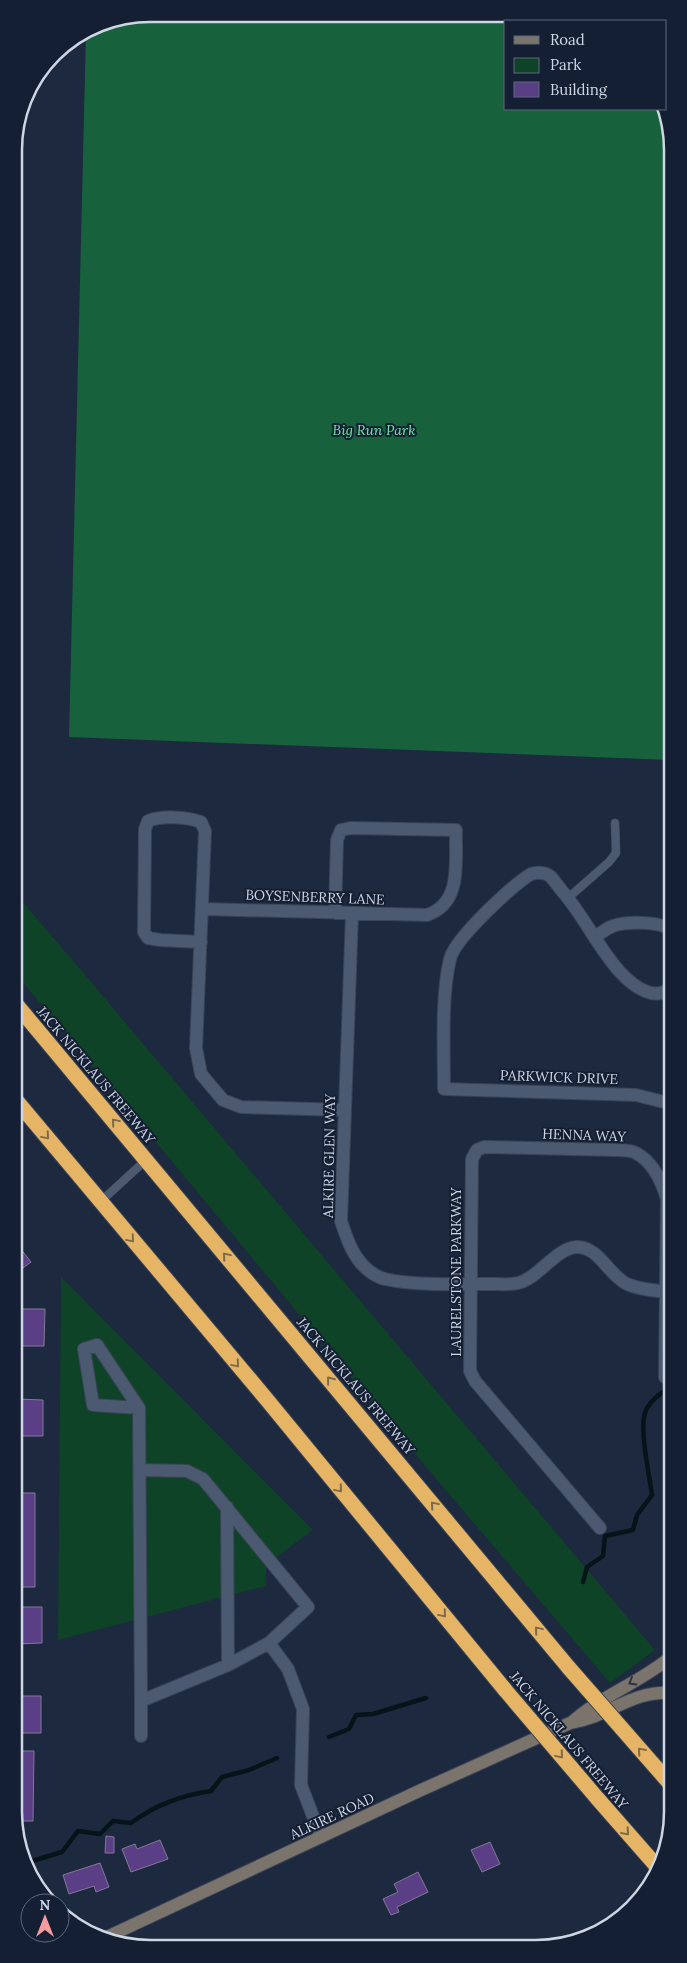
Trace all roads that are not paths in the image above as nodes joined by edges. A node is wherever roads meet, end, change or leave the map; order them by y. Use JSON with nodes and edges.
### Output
{"nodes":[{"id":1,"x":615,"y":823,"type":"dead end"},
{"id":2,"x":568,"y":898,"type":"junction"},
{"id":3,"x":203,"y":909,"type":"junction"},
{"id":4,"x":335,"y":913,"type":"junction"},
{"id":5,"x":352,"y":914,"type":"junction"},
{"id":6,"x":664,"y":926,"type":"edge"},
{"id":7,"x":595,"y":937,"type":"junction"},
{"id":8,"x":202,"y":942,"type":"junction"},
{"id":9,"x":664,"y":992,"type":"edge"},
{"id":10,"x":22,"y":1012,"type":"edge"},
{"id":11,"x":664,"y":1102,"type":"edge"},
{"id":12,"x":22,"y":1108,"type":"edge"},
{"id":13,"x":345,"y":1110,"type":"junction"},
{"id":14,"x":477,"y":1150,"type":"joint"},
{"id":15,"x":146,"y":1160,"type":"junction"},
{"id":16,"x":664,"y":1189,"type":"edge"},
{"id":17,"x":100,"y":1202,"type":"junction"},
{"id":18,"x":471,"y":1284,"type":"junction"},
{"id":19,"x":664,"y":1290,"type":"edge"},
{"id":20,"x":139,"y":1408,"type":"junction"},
{"id":21,"x":141,"y":1470,"type":"junction"},
{"id":22,"x":227,"y":1507,"type":"junction"},
{"id":23,"x":600,"y":1528,"type":"dead end"},
{"id":24,"x":269,"y":1643,"type":"junction"},
{"id":25,"x":664,"y":1662,"type":"edge"},
{"id":26,"x":228,"y":1665,"type":"junction"},
{"id":27,"x":664,"y":1692,"type":"edge"},
{"id":28,"x":141,"y":1701,"type":"junction"},
{"id":29,"x":570,"y":1724,"type":"junction"},
{"id":30,"x":141,"y":1736,"type":"dead end"},
{"id":31,"x":664,"y":1777,"type":"edge"},
{"id":32,"x":321,"y":1837,"type":"junction"},
{"id":33,"x":654,"y":1864,"type":"edge"},
{"id":34,"x":112,"y":1935,"type":"edge"}],
"edges":[{"from":1,"to":2,"type":"lane"},
{"from":2,"to":7,"type":"street"},
{"from":2,"to":11,"type":"street","name":"PARKWICK DRIVE"},
{"from":3,"to":4,"type":"street","name":"BOYSENBERRY LANE"},
{"from":3,"to":8,"type":"street"},
{"from":3,"to":8,"type":"street"},
{"from":4,"to":5,"type":"street","name":"BOYSENBERRY LANE"},
{"from":4,"to":5,"type":"street","name":"BOYSENBERRY LANE"},
{"from":5,"to":13,"type":"street","name":"ALKIRE GLEN WAY"},
{"from":6,"to":7,"type":"street"},
{"from":7,"to":9,"type":"street"},
{"from":8,"to":13,"type":"street"},
{"from":15,"to":10,"type":"highway","name":"JACK NICKLAUS FREEWAY","one_way":true},
{"from":12,"to":17,"type":"highway","name":"JACK NICKLAUS FREEWAY","one_way":true},
{"from":13,"to":18,"type":"street","name":"ALKIRE GLEN WAY"},
{"from":14,"to":16,"type":"street","name":"HENNA WAY"},
{"from":14,"to":18,"type":"street","name":"LAURELSTONE PARKWAY"},
{"from":15,"to":17,"type":"lane"},
{"from":31,"to":15,"type":"highway","name":"JACK NICKLAUS FREEWAY","one_way":true,"bridge":true},
{"from":17,"to":33,"type":"highway","name":"JACK NICKLAUS FREEWAY","one_way":true,"bridge":true},
{"from":18,"to":19,"type":"street","name":"ALKIRE GLEN WAY"},
{"from":18,"to":23,"type":"street","name":"LAURELSTONE PARKWAY"},
{"from":20,"to":20,"type":"street"},
{"from":20,"to":21,"type":"street"},
{"from":21,"to":22,"type":"street"},
{"from":21,"to":28,"type":"street"},
{"from":22,"to":24,"type":"street"},
{"from":22,"to":26,"type":"street"},
{"from":24,"to":26,"type":"street"},
{"from":24,"to":32,"type":"street"},
{"from":25,"to":29,"type":"main road","name":"ALKIRE ROAD","one_way":true},
{"from":26,"to":28,"type":"street"},
{"from":27,"to":29,"type":"main road","name":"ALKIRE ROAD"},
{"from":28,"to":30,"type":"street"},
{"from":29,"to":32,"type":"main road","name":"ALKIRE ROAD"},
{"from":32,"to":34,"type":"main road","name":"ALKIRE ROAD"}]}
